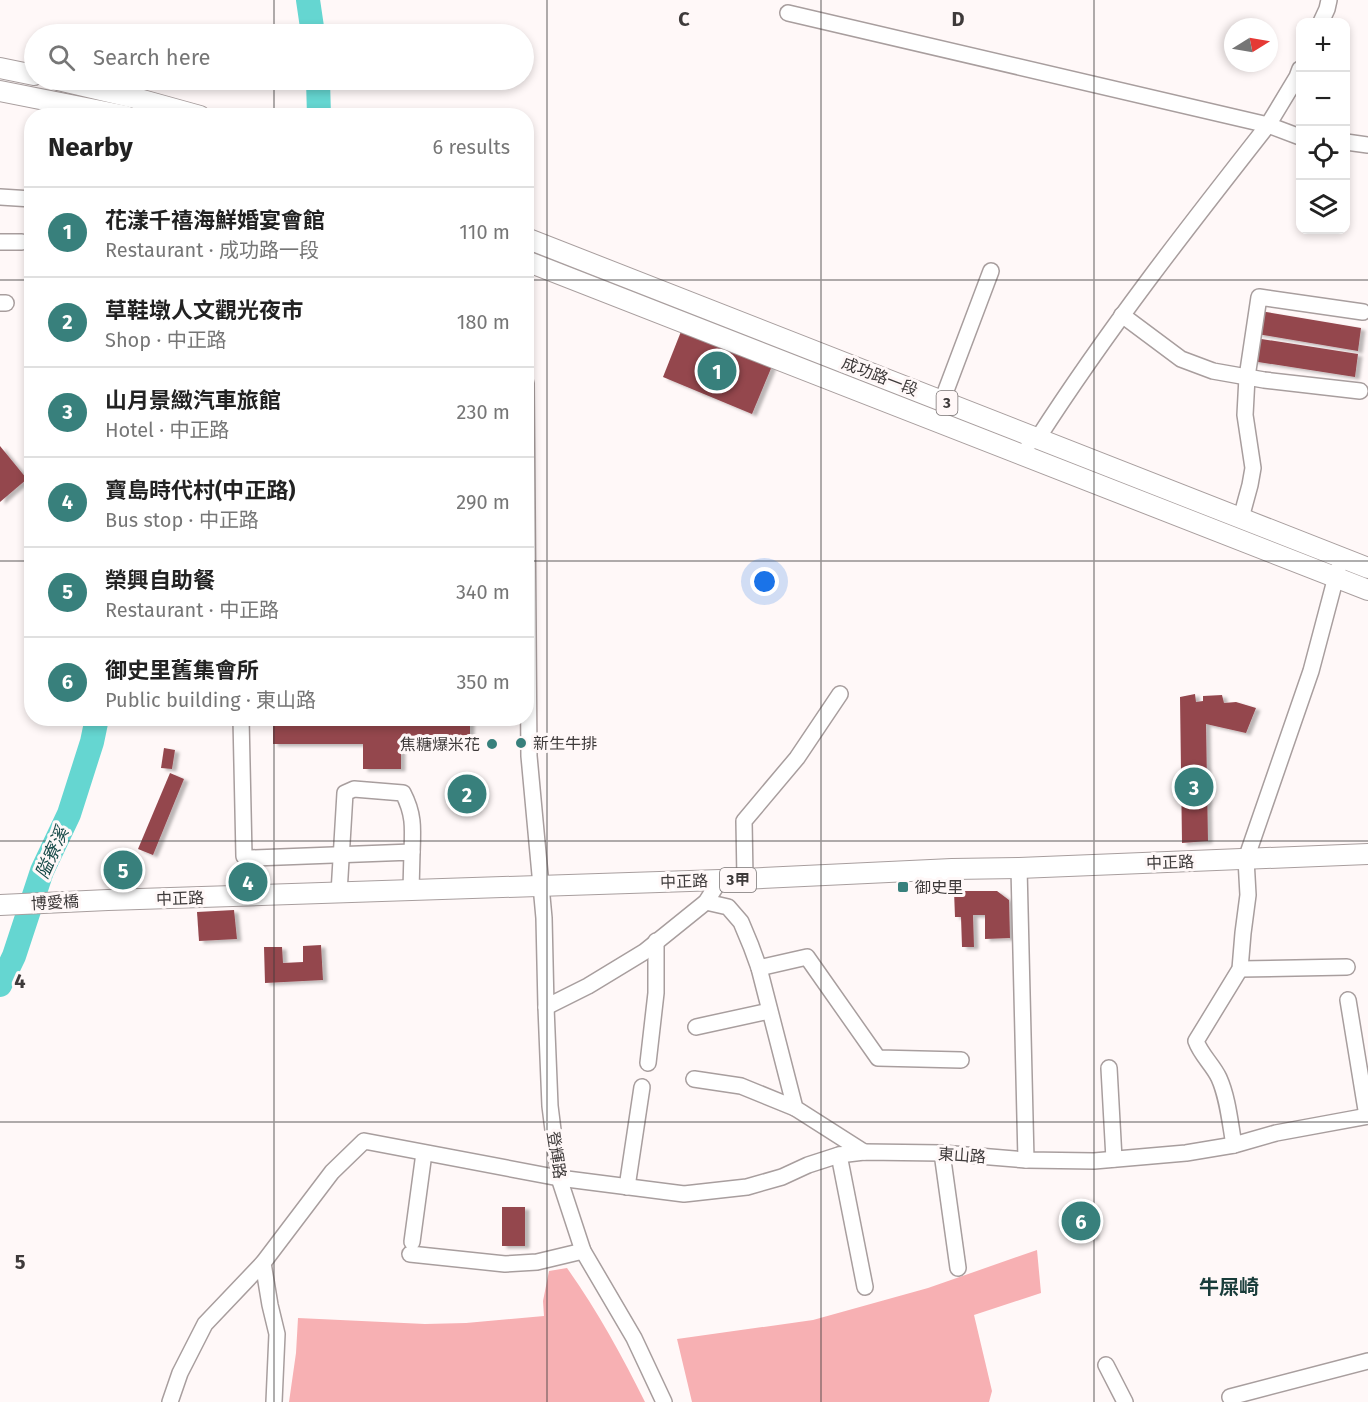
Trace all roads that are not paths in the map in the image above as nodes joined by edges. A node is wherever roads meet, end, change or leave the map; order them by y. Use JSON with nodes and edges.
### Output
{"nodes":[{"id":1,"x":1329,"y":0,"type":"edge"},
{"id":2,"x":788,"y":14,"type":"dead end"},
{"id":3,"x":1323,"y":18,"type":"edge"},
{"id":4,"x":0,"y":68,"type":"edge"},
{"id":5,"x":1299,"y":72,"type":"edge"},
{"id":6,"x":24,"y":73,"type":"edge"},
{"id":7,"x":97,"y":90,"type":"edge"},
{"id":8,"x":0,"y":91,"type":"edge"},
{"id":9,"x":86,"y":108,"type":"edge"},
{"id":10,"x":168,"y":108,"type":"edge"},
{"id":11,"x":1268,"y":125,"type":"junction"},
{"id":12,"x":1296,"y":136,"type":"edge"},
{"id":13,"x":1350,"y":143,"type":"edge"},
{"id":14,"x":1368,"y":145,"type":"edge"},
{"id":15,"x":0,"y":197,"type":"edge"},
{"id":16,"x":24,"y":198,"type":"edge"},
{"id":17,"x":534,"y":241,"type":"edge"},
{"id":18,"x":0,"y":242,"type":"edge"},
{"id":19,"x":22,"y":242,"type":"dead end"},
{"id":20,"x":534,"y":264,"type":"edge"},
{"id":21,"x":991,"y":271,"type":"dead end"},
{"id":22,"x":1363,"y":312,"type":"dead end"},
{"id":23,"x":1122,"y":315,"type":"junction"},
{"id":24,"x":1247,"y":377,"type":"junction"},
{"id":25,"x":1360,"y":391,"type":"dead end"},
{"id":26,"x":942,"y":401,"type":"junction"},
{"id":27,"x":1038,"y":438,"type":"junction"},
{"id":28,"x":1015,"y":452,"type":"junction"},
{"id":29,"x":1241,"y":518,"type":"junction"},
{"id":30,"x":1342,"y":558,"type":"junction"},
{"id":31,"x":1368,"y":568,"type":"edge"},
{"id":32,"x":1336,"y":577,"type":"junction"},
{"id":33,"x":1368,"y":590,"type":"edge"},
{"id":34,"x":840,"y":694,"type":"dead end"},
{"id":35,"x":241,"y":726,"type":"edge"},
{"id":36,"x":529,"y":726,"type":"edge"},
{"id":37,"x":412,"y":852,"type":"junction"},
{"id":38,"x":1368,"y":854,"type":"edge"},
{"id":39,"x":342,"y":856,"type":"junction"},
{"id":40,"x":1246,"y":859,"type":"junction"},
{"id":41,"x":1019,"y":868,"type":"junction"},
{"id":42,"x":745,"y":879,"type":"junction"},
{"id":43,"x":720,"y":880,"type":"junction"},
{"id":44,"x":541,"y":886,"type":"junction"},
{"id":45,"x":411,"y":890,"type":"junction"},
{"id":46,"x":339,"y":893,"type":"junction"},
{"id":47,"x":108,"y":900,"type":"joint"},
{"id":48,"x":706,"y":903,"type":"junction"},
{"id":49,"x":1,"y":905,"type":"edge"},
{"id":50,"x":656,"y":941,"type":"junction"},
{"id":51,"x":759,"y":968,"type":"junction"},
{"id":52,"x":1347,"y":968,"type":"dead end"},
{"id":53,"x":1240,"y":969,"type":"junction"},
{"id":54,"x":1348,"y":1000,"type":"dead end"},
{"id":55,"x":546,"y":1007,"type":"junction"},
{"id":56,"x":769,"y":1011,"type":"junction"},
{"id":57,"x":696,"y":1027,"type":"dead end"},
{"id":58,"x":961,"y":1060,"type":"dead end"},
{"id":59,"x":648,"y":1063,"type":"dead end"},
{"id":60,"x":1109,"y":1068,"type":"dead end"},
{"id":61,"x":694,"y":1079,"type":"dead end"},
{"id":62,"x":642,"y":1087,"type":"dead end"},
{"id":63,"x":795,"y":1108,"type":"junction"},
{"id":64,"x":1367,"y":1116,"type":"edge"},
{"id":65,"x":1234,"y":1145,"type":"junction"},
{"id":66,"x":424,"y":1152,"type":"junction"},
{"id":67,"x":864,"y":1152,"type":"junction"},
{"id":68,"x":942,"y":1153,"type":"junction"},
{"id":69,"x":839,"y":1155,"type":"junction"},
{"id":70,"x":1114,"y":1159,"type":"junction"},
{"id":71,"x":1026,"y":1160,"type":"junction"},
{"id":72,"x":559,"y":1178,"type":"junction"},
{"id":73,"x":627,"y":1187,"type":"junction"},
{"id":74,"x":583,"y":1251,"type":"junction"},
{"id":75,"x":263,"y":1263,"type":"junction"},
{"id":76,"x":958,"y":1268,"type":"dead end"},
{"id":77,"x":865,"y":1287,"type":"dead end"},
{"id":78,"x":1368,"y":1361,"type":"edge"},
{"id":79,"x":1106,"y":1365,"type":"dead end"},
{"id":80,"x":1230,"y":1397,"type":"dead end"},
{"id":81,"x":170,"y":1402,"type":"edge"},
{"id":82,"x":274,"y":1402,"type":"edge"},
{"id":83,"x":664,"y":1402,"type":"edge"},
{"id":84,"x":1125,"y":1402,"type":"edge"}],
"edges":[{"from":1,"to":3,"type":"street"},
{"from":2,"to":11,"type":"street"},
{"from":4,"to":6,"type":"main road"},
{"from":5,"to":11,"type":"street"},
{"from":7,"to":10,"type":"main road"},
{"from":8,"to":9,"type":"main road"},
{"from":11,"to":12,"type":"street"},
{"from":11,"to":23,"type":"street"},
{"from":13,"to":14,"type":"street"},
{"from":15,"to":16,"type":"street"},
{"from":17,"to":26,"type":"main road","name":"成功路一段","number":"3"},
{"from":18,"to":19,"type":"street"},
{"from":20,"to":28,"type":"main road","name":"成功路一段","number":"3"},
{"from":21,"to":26,"type":"street"},
{"from":22,"to":24,"type":"street"},
{"from":23,"to":24,"type":"street"},
{"from":23,"to":27,"type":"street"},
{"from":24,"to":25,"type":"street"},
{"from":24,"to":29,"type":"street"},
{"from":26,"to":27,"type":"main road","name":"成功路一段","number":"3"},
{"from":27,"to":28,"type":"street"},
{"from":27,"to":29,"type":"main road","name":"成功路一段","number":"3"},
{"from":28,"to":32,"type":"main road","name":"成功路一段","number":"3"},
{"from":29,"to":30,"type":"main road","name":"成功路一段","number":"3"},
{"from":30,"to":31,"type":"main road","name":"成功路一段","number":"3"},
{"from":30,"to":32,"type":"street"},
{"from":32,"to":33,"type":"main road","name":"成功路一段","number":"3"},
{"from":32,"to":40,"type":"street"},
{"from":34,"to":42,"type":"street"},
{"from":35,"to":39,"type":"street"},
{"from":36,"to":44,"type":"street","name":"登輝路"},
{"from":37,"to":39,"type":"street"},
{"from":37,"to":39,"type":"street"},
{"from":37,"to":45,"type":"street"},
{"from":38,"to":40,"type":"main road","name":"中正路","number":"3甲"},
{"from":39,"to":46,"type":"street"},
{"from":40,"to":41,"type":"main road","name":"中正路","number":"3甲"},
{"from":40,"to":53,"type":"street"},
{"from":41,"to":42,"type":"main road","name":"中正路","number":"3甲"},
{"from":41,"to":71,"type":"street"},
{"from":42,"to":43,"type":"main road","name":"中正路","number":"3甲"},
{"from":43,"to":44,"type":"main road","name":"中正路","number":"3甲"},
{"from":43,"to":48,"type":"street"},
{"from":44,"to":45,"type":"main road","name":"中正路","number":"3甲"},
{"from":44,"to":55,"type":"street","name":"登輝路"},
{"from":45,"to":46,"type":"main road","name":"中正路","number":"3甲"},
{"from":46,"to":47,"type":"main road","name":"中正路","number":"3甲"},
{"from":47,"to":49,"type":"main road","name":"博愛橋","number":"3甲"},
{"from":48,"to":50,"type":"street"},
{"from":48,"to":51,"type":"street"},
{"from":50,"to":55,"type":"street"},
{"from":50,"to":59,"type":"street"},
{"from":51,"to":56,"type":"street"},
{"from":51,"to":58,"type":"street"},
{"from":52,"to":53,"type":"street"},
{"from":53,"to":65,"type":"street"},
{"from":54,"to":64,"type":"street"},
{"from":55,"to":72,"type":"street","name":"登輝路"},
{"from":56,"to":57,"type":"street"},
{"from":56,"to":63,"type":"street"},
{"from":60,"to":70,"type":"street"},
{"from":61,"to":63,"type":"street"},
{"from":62,"to":73,"type":"street"},
{"from":63,"to":67,"type":"street"},
{"from":64,"to":65,"type":"street","name":"東山路"},
{"from":65,"to":70,"type":"street","name":"東山路"},
{"from":66,"to":72,"type":"street","name":"東山路"},
{"from":66,"to":74,"type":"street"},
{"from":66,"to":75,"type":"street","name":"東山路"},
{"from":67,"to":68,"type":"street","name":"東山路"},
{"from":67,"to":69,"type":"street","name":"東山路"},
{"from":68,"to":71,"type":"street","name":"東山路"},
{"from":68,"to":76,"type":"street"},
{"from":69,"to":73,"type":"street","name":"東山路"},
{"from":69,"to":77,"type":"street"},
{"from":70,"to":71,"type":"street","name":"東山路"},
{"from":72,"to":73,"type":"street","name":"東山路"},
{"from":72,"to":74,"type":"street","name":"登輝路"},
{"from":74,"to":83,"type":"street","name":"登輝路"},
{"from":75,"to":81,"type":"street"},
{"from":75,"to":82,"type":"street"},
{"from":78,"to":80,"type":"street"},
{"from":79,"to":84,"type":"street"}]}
